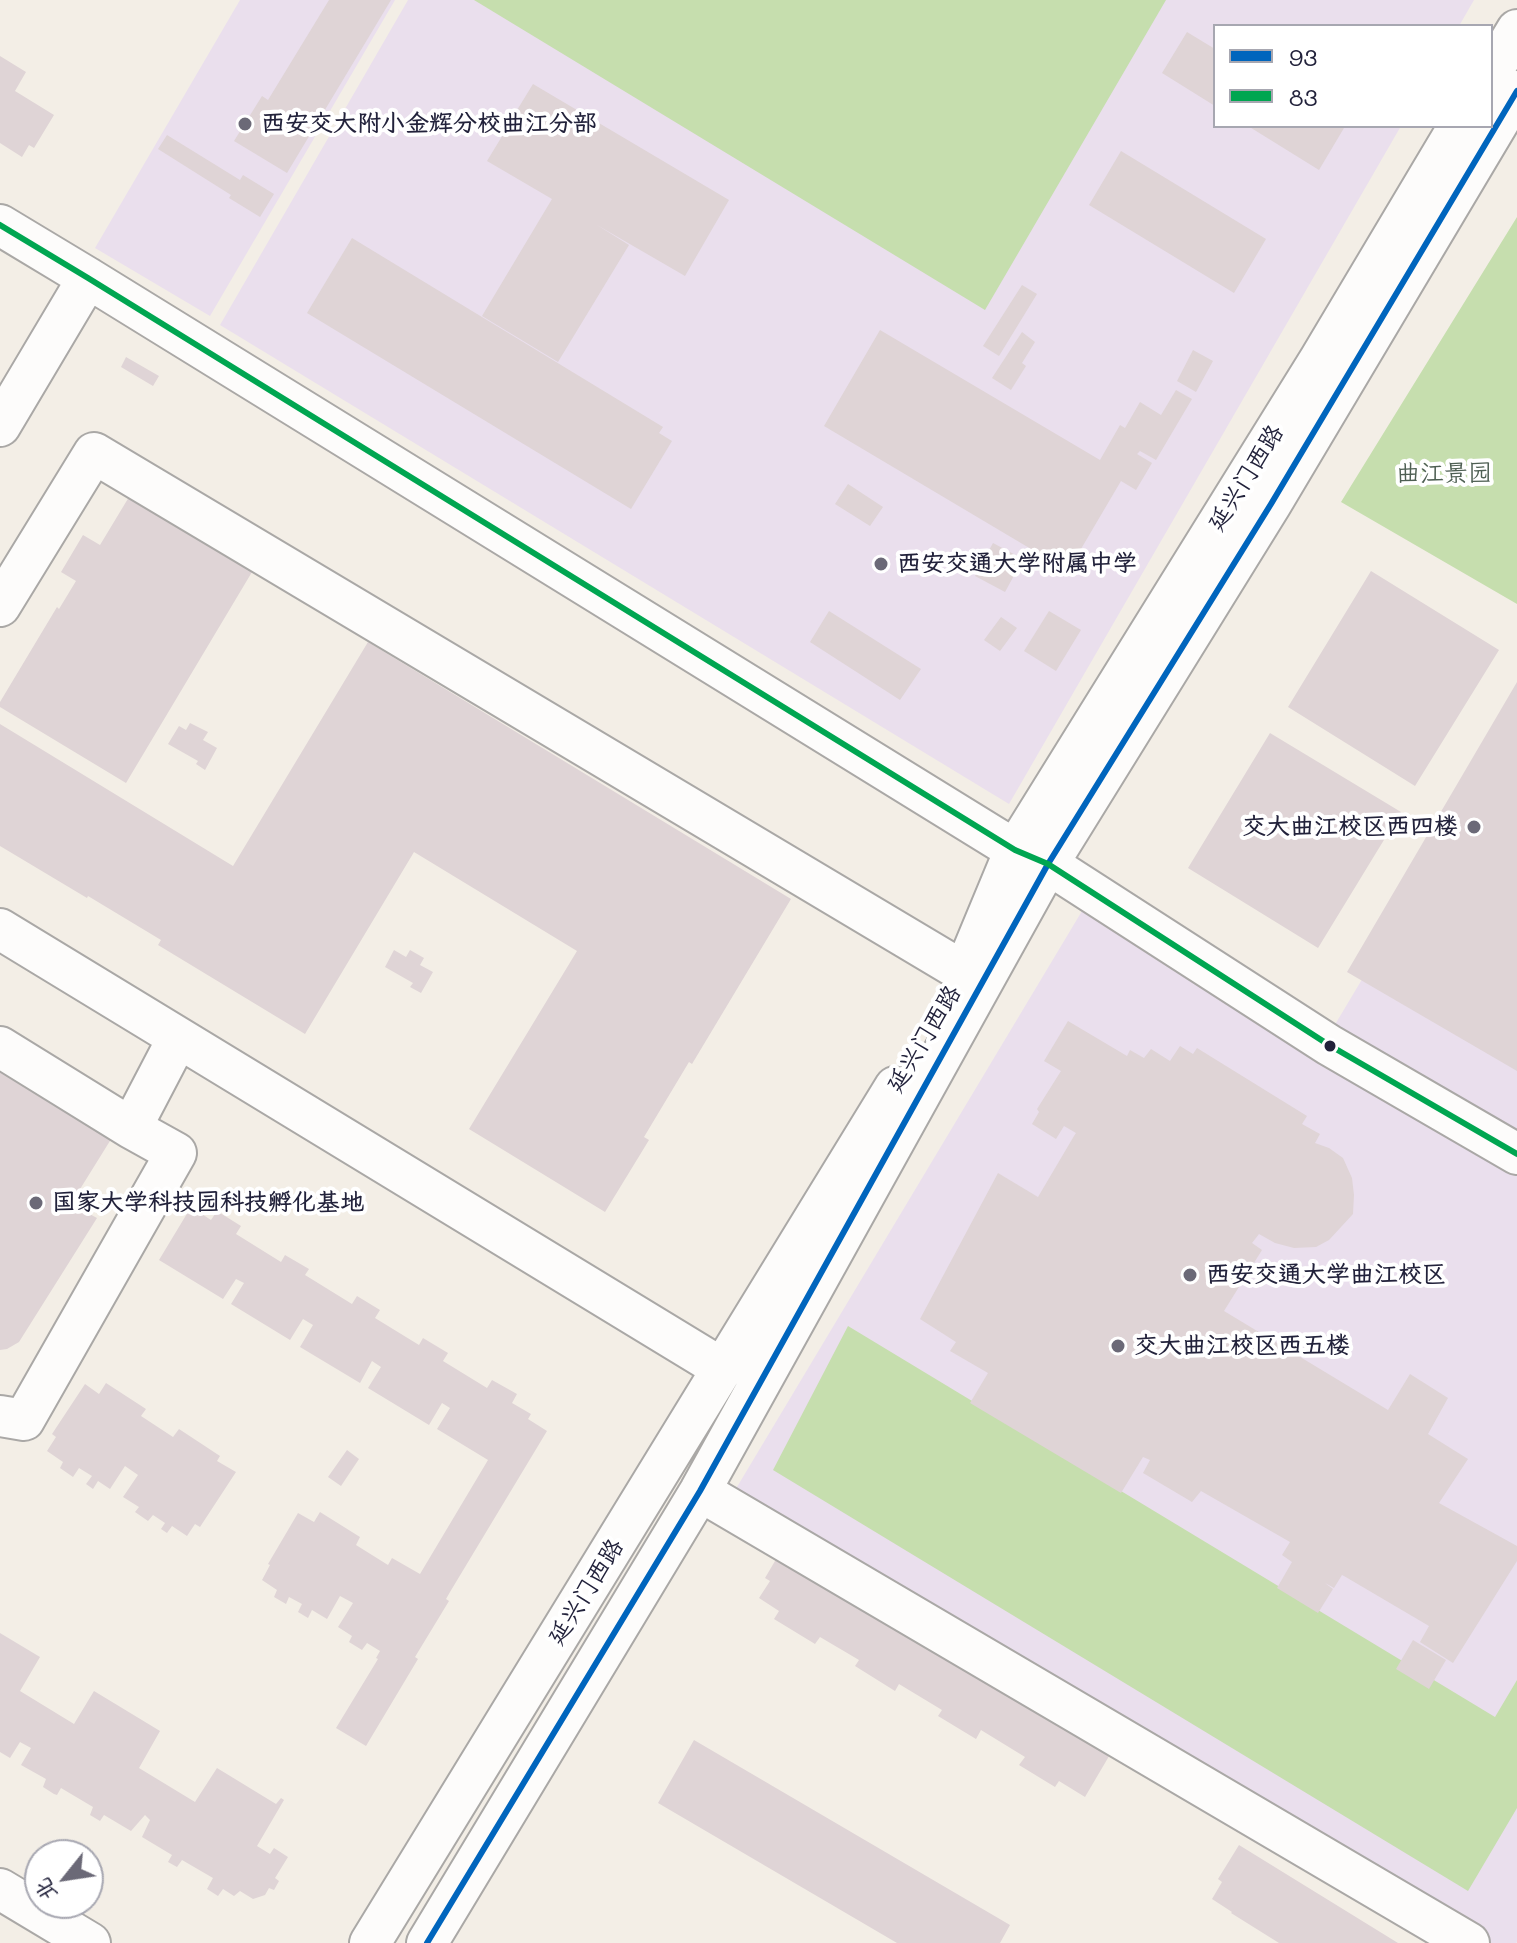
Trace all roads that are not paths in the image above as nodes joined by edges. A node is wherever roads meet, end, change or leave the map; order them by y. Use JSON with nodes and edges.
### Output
{"nodes":[{"id":1,"x":1517,"y":30,"type":"edge"},
{"id":2,"x":1493,"y":70,"type":"edge"},
{"id":3,"x":1517,"y":91,"type":"edge"},
{"id":4,"x":1458,"y":128,"type":"edge"},
{"id":5,"x":0,"y":225,"type":"edge"},
{"id":6,"x":88,"y":278,"type":"junction"},
{"id":7,"x":0,"y":426,"type":"edge"},
{"id":8,"x":0,"y":606,"type":"edge"},
{"id":9,"x":1032,"y":857,"type":"junction"},
{"id":10,"x":0,"y":929,"type":"edge"},
{"id":11,"x":964,"y":972,"type":"junction"},
{"id":12,"x":178,"y":1038,"type":"junction"},
{"id":13,"x":0,"y":1047,"type":"edge"},
{"id":14,"x":131,"y":1128,"type":"junction"},
{"id":15,"x":1517,"y":1154,"type":"edge"},
{"id":16,"x":723,"y":1369,"type":"junction"},
{"id":17,"x":0,"y":1416,"type":"edge"},
{"id":18,"x":700,"y":1491,"type":"junction"},
{"id":19,"x":0,"y":1889,"type":"edge"},
{"id":20,"x":90,"y":1943,"type":"edge"},
{"id":21,"x":370,"y":1943,"type":"edge"},
{"id":22,"x":427,"y":1943,"type":"edge"},
{"id":23,"x":1469,"y":1943,"type":"edge"}],
"edges":[{"from":1,"to":2,"type":"street"},
{"from":3,"to":9,"type":"street","name":"延兴门西路"},
{"from":4,"to":9,"type":"street","name":"延兴门西路"},
{"from":5,"to":6,"type":"street"},
{"from":6,"to":7,"type":"street"},
{"from":6,"to":9,"type":"street"},
{"from":8,"to":11,"type":"street"},
{"from":9,"to":11,"type":"street","name":"延兴门西路"},
{"from":9,"to":15,"type":"street"},
{"from":9,"to":18,"type":"street","name":"延兴门西路"},
{"from":10,"to":12,"type":"street"},
{"from":11,"to":16,"type":"street","name":"延兴门西路"},
{"from":12,"to":14,"type":"street"},
{"from":12,"to":16,"type":"street"},
{"from":13,"to":14,"type":"street"},
{"from":14,"to":17,"type":"street"},
{"from":16,"to":21,"type":"street","name":"延兴门西路"},
{"from":18,"to":22,"type":"street","name":"延兴门西路"},
{"from":18,"to":23,"type":"street"},
{"from":19,"to":20,"type":"street"}]}
